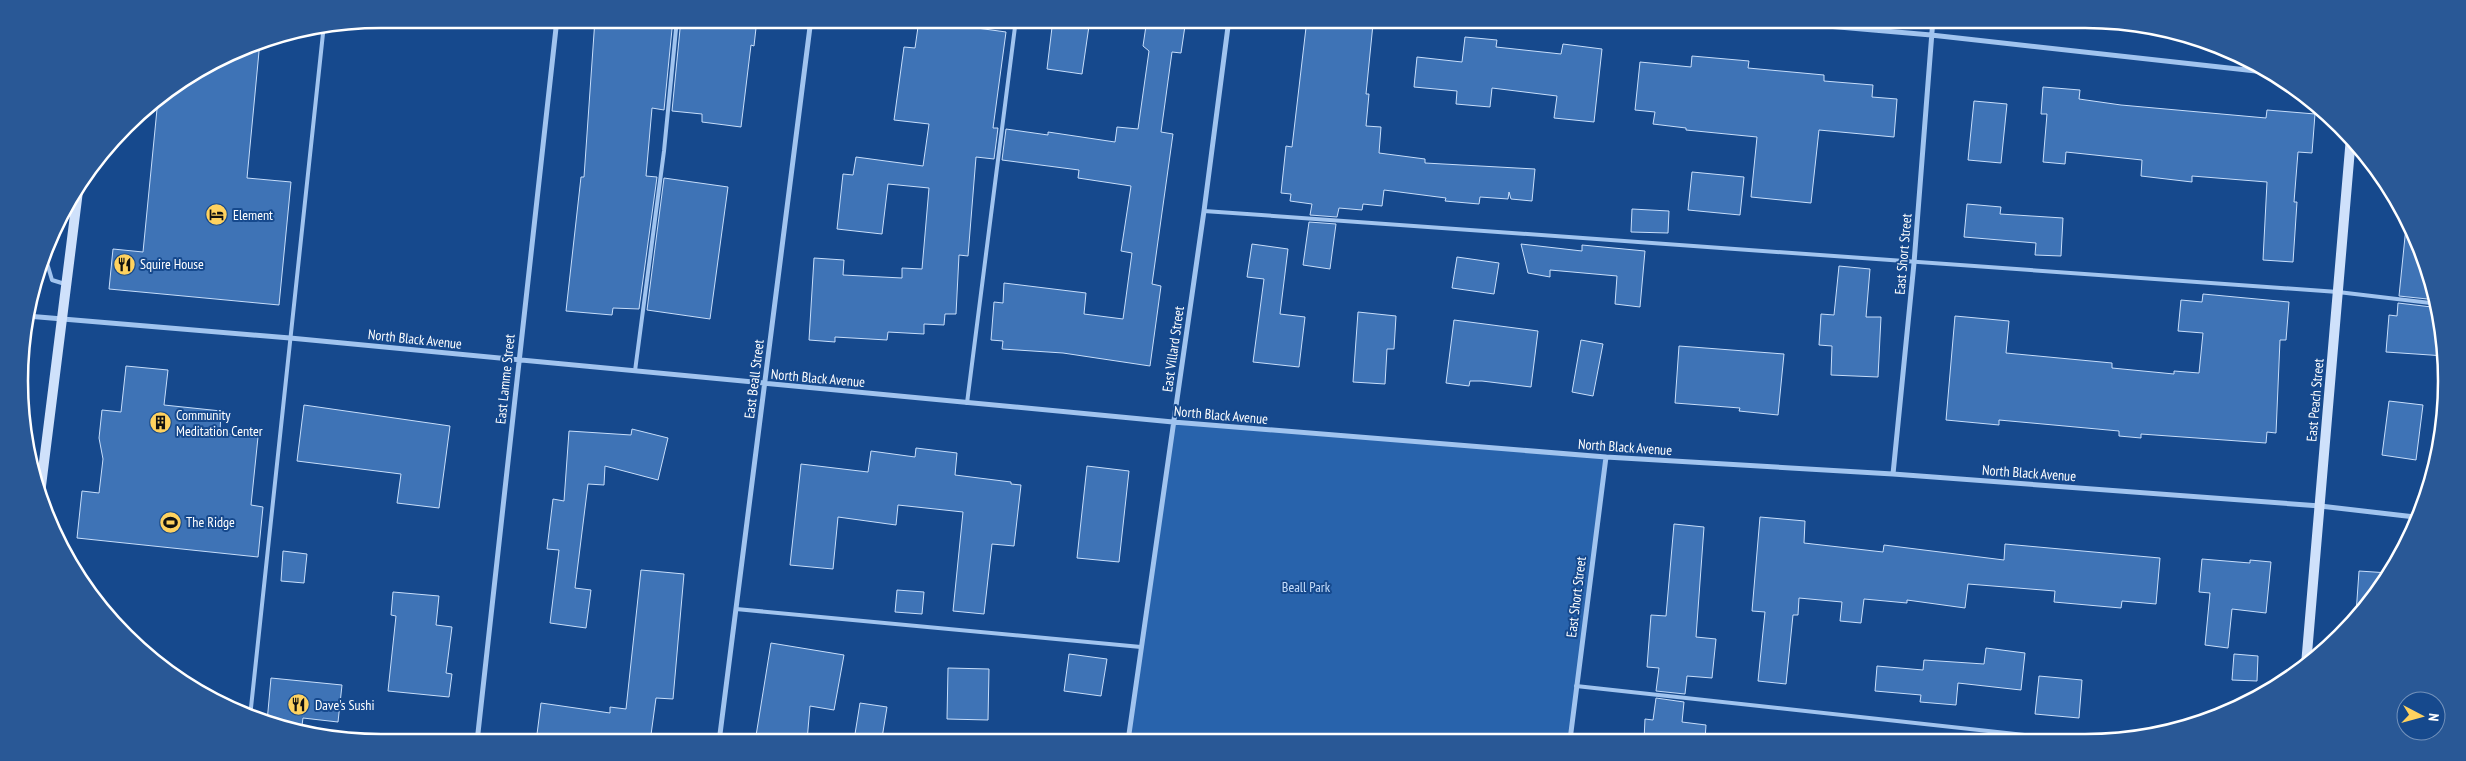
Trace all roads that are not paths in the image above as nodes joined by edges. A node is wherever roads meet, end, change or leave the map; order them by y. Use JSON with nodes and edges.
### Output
{"nodes":[{"id":1,"x":556,"y":28,"type":"edge"},
{"id":2,"x":677,"y":28,"type":"edge"},
{"id":3,"x":810,"y":28,"type":"edge"},
{"id":4,"x":1015,"y":28,"type":"edge"},
{"id":5,"x":1228,"y":28,"type":"edge"},
{"id":6,"x":1850,"y":28,"type":"edge"},
{"id":7,"x":1932,"y":28,"type":"edge"},
{"id":8,"x":323,"y":32,"type":"edge"},
{"id":9,"x":1931,"y":35,"type":"junction"},
{"id":10,"x":2254,"y":71,"type":"edge"},
{"id":11,"x":2350,"y":147,"type":"edge"},
{"id":12,"x":77,"y":201,"type":"edge"},
{"id":13,"x":1204,"y":211,"type":"junction"},
{"id":14,"x":1914,"y":263,"type":"junction"},
{"id":15,"x":47,"y":264,"type":"edge"},
{"id":16,"x":67,"y":285,"type":"junction"},
{"id":17,"x":2338,"y":292,"type":"junction"},
{"id":18,"x":2430,"y":303,"type":"edge"},
{"id":19,"x":33,"y":316,"type":"edge"},
{"id":20,"x":62,"y":318,"type":"junction"},
{"id":21,"x":290,"y":338,"type":"junction"},
{"id":22,"x":519,"y":361,"type":"junction"},
{"id":23,"x":635,"y":372,"type":"junction"},
{"id":24,"x":764,"y":385,"type":"junction"},
{"id":25,"x":967,"y":404,"type":"junction"},
{"id":26,"x":1173,"y":422,"type":"junction"},
{"id":27,"x":1606,"y":457,"type":"junction"},
{"id":28,"x":1893,"y":474,"type":"junction"},
{"id":29,"x":42,"y":479,"type":"edge"},
{"id":30,"x":2320,"y":506,"type":"junction"},
{"id":31,"x":2412,"y":517,"type":"edge"},
{"id":32,"x":736,"y":609,"type":"junction"},
{"id":33,"x":1141,"y":647,"type":"junction"},
{"id":34,"x":2307,"y":655,"type":"edge"},
{"id":35,"x":1576,"y":686,"type":"junction"},
{"id":36,"x":251,"y":709,"type":"edge"},
{"id":37,"x":478,"y":734,"type":"edge"},
{"id":38,"x":720,"y":734,"type":"edge"},
{"id":39,"x":1129,"y":734,"type":"edge"},
{"id":40,"x":1571,"y":734,"type":"edge"},
{"id":41,"x":2015,"y":734,"type":"edge"}],
"edges":[{"from":1,"to":22,"type":"street","name":"East Lamme Street"},
{"from":2,"to":23,"type":"lane"},
{"from":3,"to":24,"type":"street","name":"East Beall Street"},
{"from":4,"to":25,"type":"lane"},
{"from":5,"to":13,"type":"street","name":"East Villard Street"},
{"from":6,"to":9,"type":"street"},
{"from":7,"to":9,"type":"street","name":"East Short Street"},
{"from":8,"to":21,"type":"lane"},
{"from":9,"to":10,"type":"street"},
{"from":9,"to":14,"type":"street","name":"East Short Street"},
{"from":11,"to":17,"type":"main road","name":"East Peach Street"},
{"from":12,"to":16,"type":"main road"},
{"from":13,"to":14,"type":"lane"},
{"from":13,"to":26,"type":"street","name":"East Villard Street"},
{"from":14,"to":17,"type":"lane"},
{"from":14,"to":28,"type":"street","name":"East Short Street"},
{"from":15,"to":16,"type":"lane"},
{"from":16,"to":20,"type":"main road"},
{"from":17,"to":18,"type":"lane"},
{"from":17,"to":30,"type":"main road","name":"East Peach Street"},
{"from":19,"to":20,"type":"street","name":"North Black Avenue"},
{"from":20,"to":21,"type":"street","name":"North Black Avenue"},
{"from":20,"to":29,"type":"main road"},
{"from":21,"to":22,"type":"street","name":"North Black Avenue"},
{"from":21,"to":36,"type":"lane"},
{"from":22,"to":23,"type":"street","name":"North Black Avenue"},
{"from":22,"to":37,"type":"street","name":"East Lamme Street"},
{"from":23,"to":24,"type":"street","name":"North Black Avenue"},
{"from":24,"to":25,"type":"street","name":"North Black Avenue"},
{"from":24,"to":32,"type":"street","name":"East Beall Street"},
{"from":25,"to":26,"type":"street","name":"North Black Avenue"},
{"from":26,"to":27,"type":"street","name":"North Black Avenue"},
{"from":26,"to":33,"type":"street","name":"East Villard Street"},
{"from":27,"to":28,"type":"street","name":"North Black Avenue"},
{"from":27,"to":35,"type":"street","name":"East Short Street"},
{"from":28,"to":30,"type":"street","name":"North Black Avenue"},
{"from":30,"to":31,"type":"street","name":"North Black Avenue"},
{"from":30,"to":34,"type":"main road","name":"East Peach Street"},
{"from":32,"to":33,"type":"lane"},
{"from":32,"to":38,"type":"street","name":"East Beall Street"},
{"from":33,"to":39,"type":"street","name":"East Villard Street"},
{"from":35,"to":40,"type":"street","name":"East Short Street"},
{"from":35,"to":41,"type":"lane"}]}
